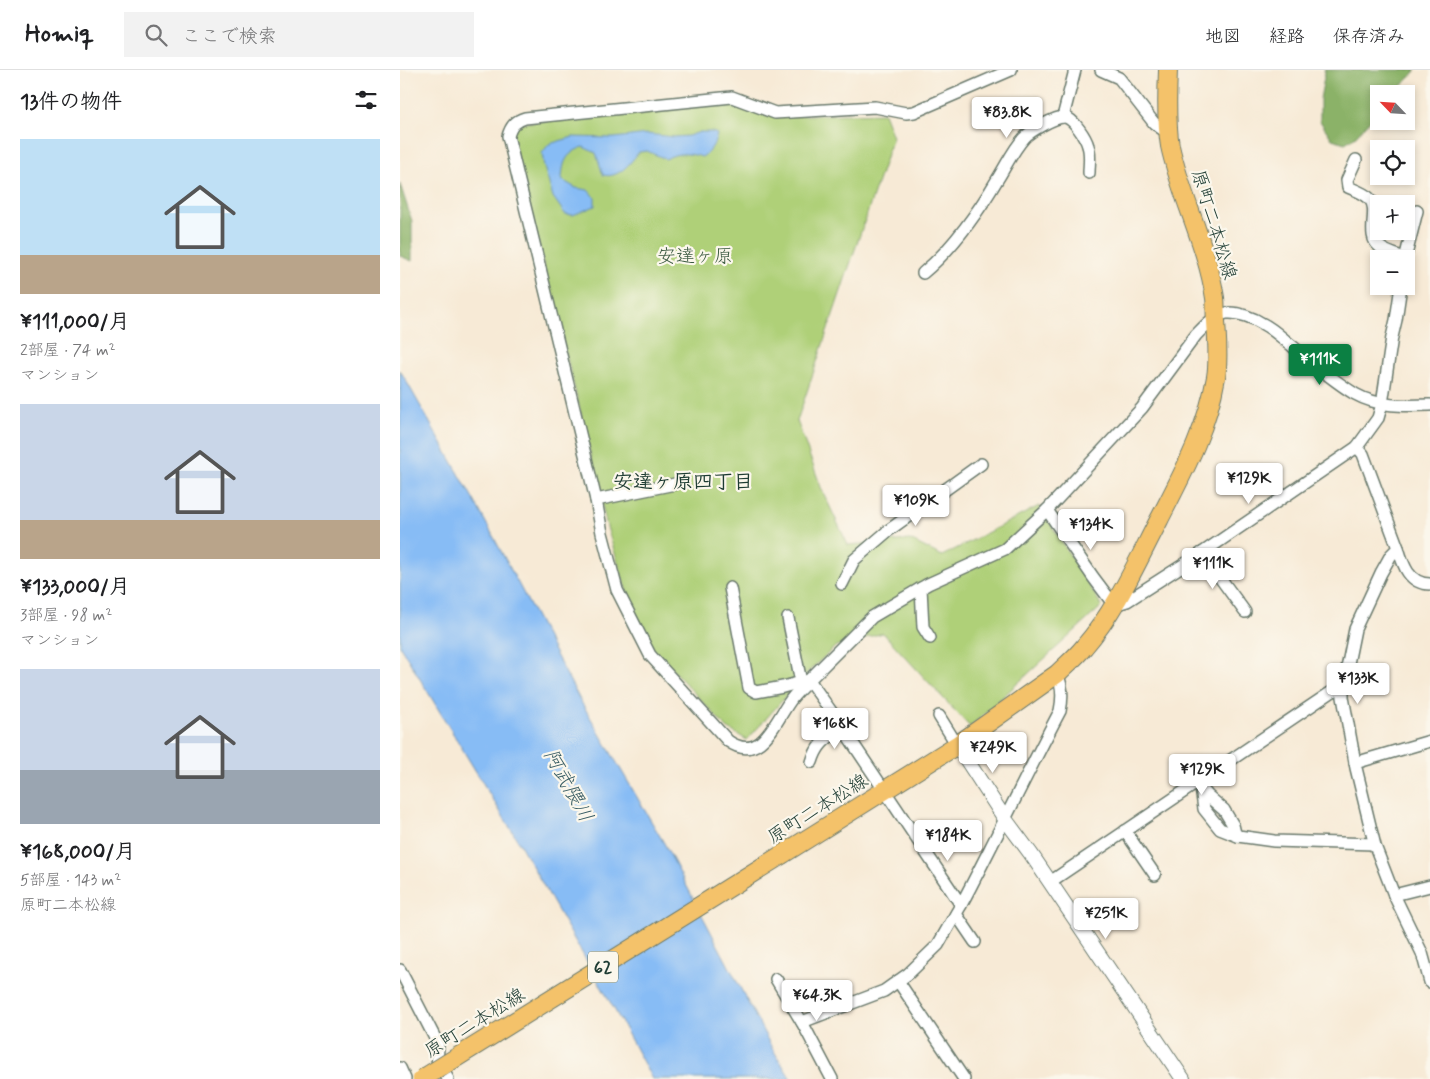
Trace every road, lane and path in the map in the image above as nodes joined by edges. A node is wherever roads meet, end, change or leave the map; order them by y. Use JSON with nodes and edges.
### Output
{"nodes":[{"id":1,"x":1011,"y":70,"type":"edge"},
{"id":2,"x":1075,"y":70,"type":"edge"},
{"id":3,"x":1101,"y":70,"type":"edge"},
{"id":4,"x":1168,"y":70,"type":"edge"},
{"id":5,"x":1063,"y":117,"type":"junction"},
{"id":6,"x":1169,"y":134,"type":"junction"},
{"id":7,"x":1356,"y":160,"type":"dead end"},
{"id":8,"x":1089,"y":173,"type":"dead end"},
{"id":9,"x":1418,"y":211,"type":"dead end"},
{"id":10,"x":1385,"y":250,"type":"edge"},
{"id":11,"x":1407,"y":250,"type":"edge"},
{"id":12,"x":923,"y":273,"type":"dead end"},
{"id":13,"x":1400,"y":295,"type":"edge"},
{"id":14,"x":1216,"y":318,"type":"junction"},
{"id":15,"x":1382,"y":404,"type":"junction"},
{"id":16,"x":1430,"y":405,"type":"edge"},
{"id":17,"x":1357,"y":447,"type":"junction"},
{"id":18,"x":981,"y":464,"type":"dead end"},
{"id":19,"x":675,"y":484,"type":"dead end"},
{"id":20,"x":596,"y":500,"type":"junction"},
{"id":21,"x":1047,"y":510,"type":"junction"},
{"id":22,"x":1398,"y":548,"type":"junction"},
{"id":23,"x":1202,"y":553,"type":"junction"},
{"id":24,"x":842,"y":584,"type":"dead end"},
{"id":25,"x":1430,"y":584,"type":"edge"},
{"id":26,"x":730,"y":588,"type":"dead end"},
{"id":27,"x":921,"y":588,"type":"junction"},
{"id":28,"x":1114,"y":605,"type":"junction"},
{"id":29,"x":1245,"y":612,"type":"dead end"},
{"id":30,"x":788,"y":618,"type":"dead end"},
{"id":31,"x":930,"y":638,"type":"dead end"},
{"id":32,"x":1057,"y":674,"type":"junction"},
{"id":33,"x":805,"y":681,"type":"junction"},
{"id":34,"x":1343,"y":688,"type":"junction"},
{"id":35,"x":939,"y":716,"type":"dead end"},
{"id":36,"x":842,"y":728,"type":"junction"},
{"id":37,"x":1430,"y":742,"type":"edge"},
{"id":38,"x":957,"y":745,"type":"junction"},
{"id":39,"x":812,"y":762,"type":"dead end"},
{"id":40,"x":1356,"y":763,"type":"junction"},
{"id":41,"x":1199,"y":786,"type":"junction"},
{"id":42,"x":884,"y":791,"type":"junction"},
{"id":43,"x":1005,"y":819,"type":"junction"},
{"id":44,"x":1125,"y":832,"type":"junction"},
{"id":45,"x":1374,"y":844,"type":"junction"},
{"id":46,"x":1155,"y":875,"type":"dead end"},
{"id":47,"x":1050,"y":882,"type":"junction"},
{"id":48,"x":1430,"y":886,"type":"edge"},
{"id":49,"x":1394,"y":895,"type":"junction"},
{"id":50,"x":959,"y":909,"type":"junction"},
{"id":51,"x":975,"y":942,"type":"dead end"},
{"id":52,"x":400,"y":970,"type":"edge"},
{"id":53,"x":776,"y":979,"type":"dead end"},
{"id":54,"x":898,"y":981,"type":"junction"},
{"id":55,"x":1430,"y":982,"type":"edge"},
{"id":56,"x":802,"y":1022,"type":"junction"},
{"id":57,"x":400,"y":1068,"type":"edge"},
{"id":58,"x":442,"y":1075,"type":"edge"},
{"id":59,"x":405,"y":1079,"type":"edge"},
{"id":60,"x":422,"y":1079,"type":"edge"},
{"id":61,"x":832,"y":1079,"type":"edge"},
{"id":62,"x":964,"y":1079,"type":"edge"},
{"id":63,"x":1183,"y":1079,"type":"edge"}],
"edges":[{"from":1,"to":20,"type":"street"},
{"from":2,"to":5,"type":"street"},
{"from":3,"to":6,"type":"street"},
{"from":4,"to":6,"type":"main road","name":"原町二本松線","number":"62"},
{"from":5,"to":8,"type":"street"},
{"from":5,"to":12,"type":"street"},
{"from":6,"to":14,"type":"main road","name":"原町二本松線","number":"62"},
{"from":7,"to":10,"type":"street"},
{"from":9,"to":11,"type":"street"},
{"from":13,"to":15,"type":"street"},
{"from":14,"to":15,"type":"street"},
{"from":14,"to":21,"type":"street"},
{"from":14,"to":28,"type":"main road","name":"原町二本松線","number":"62"},
{"from":15,"to":16,"type":"street"},
{"from":15,"to":17,"type":"street"},
{"from":17,"to":22,"type":"street"},
{"from":17,"to":23,"type":"street"},
{"from":18,"to":24,"type":"street"},
{"from":19,"to":20,"type":"street"},
{"from":20,"to":33,"type":"street"},
{"from":21,"to":27,"type":"street"},
{"from":21,"to":28,"type":"street"},
{"from":22,"to":25,"type":"street"},
{"from":22,"to":34,"type":"street"},
{"from":23,"to":28,"type":"street"},
{"from":23,"to":29,"type":"street"},
{"from":26,"to":33,"type":"street"},
{"from":27,"to":31,"type":"street"},
{"from":27,"to":33,"type":"street"},
{"from":28,"to":32,"type":"main road","name":"原町二本松線","number":"62"},
{"from":30,"to":33,"type":"street"},
{"from":32,"to":38,"type":"main road","name":"原町二本松線","number":"62"},
{"from":32,"to":43,"type":"street"},
{"from":33,"to":36,"type":"street"},
{"from":34,"to":40,"type":"street"},
{"from":34,"to":41,"type":"street"},
{"from":35,"to":38,"type":"street"},
{"from":36,"to":39,"type":"street"},
{"from":36,"to":42,"type":"street"},
{"from":37,"to":40,"type":"street"},
{"from":38,"to":42,"type":"main road","name":"原町二本松線","number":"62"},
{"from":38,"to":43,"type":"street"},
{"from":40,"to":45,"type":"street"},
{"from":41,"to":44,"type":"street"},
{"from":41,"to":45,"type":"street"},
{"from":42,"to":50,"type":"street"},
{"from":42,"to":58,"type":"main road","name":"原町二本松線","number":"62","bridge":true},
{"from":43,"to":47,"type":"street"},
{"from":43,"to":50,"type":"street"},
{"from":44,"to":46,"type":"street"},
{"from":44,"to":47,"type":"street"},
{"from":45,"to":49,"type":"street"},
{"from":47,"to":63,"type":"street"},
{"from":48,"to":49,"type":"street"},
{"from":49,"to":55,"type":"street"},
{"from":50,"to":51,"type":"street"},
{"from":50,"to":54,"type":"street"},
{"from":52,"to":58,"type":"street"},
{"from":53,"to":56,"type":"street"},
{"from":54,"to":56,"type":"street"},
{"from":54,"to":62,"type":"street"},
{"from":56,"to":61,"type":"street"},
{"from":57,"to":59,"type":"street"},
{"from":58,"to":60,"type":"main road","name":"原町二本松線","number":"62","bridge":true}]}
